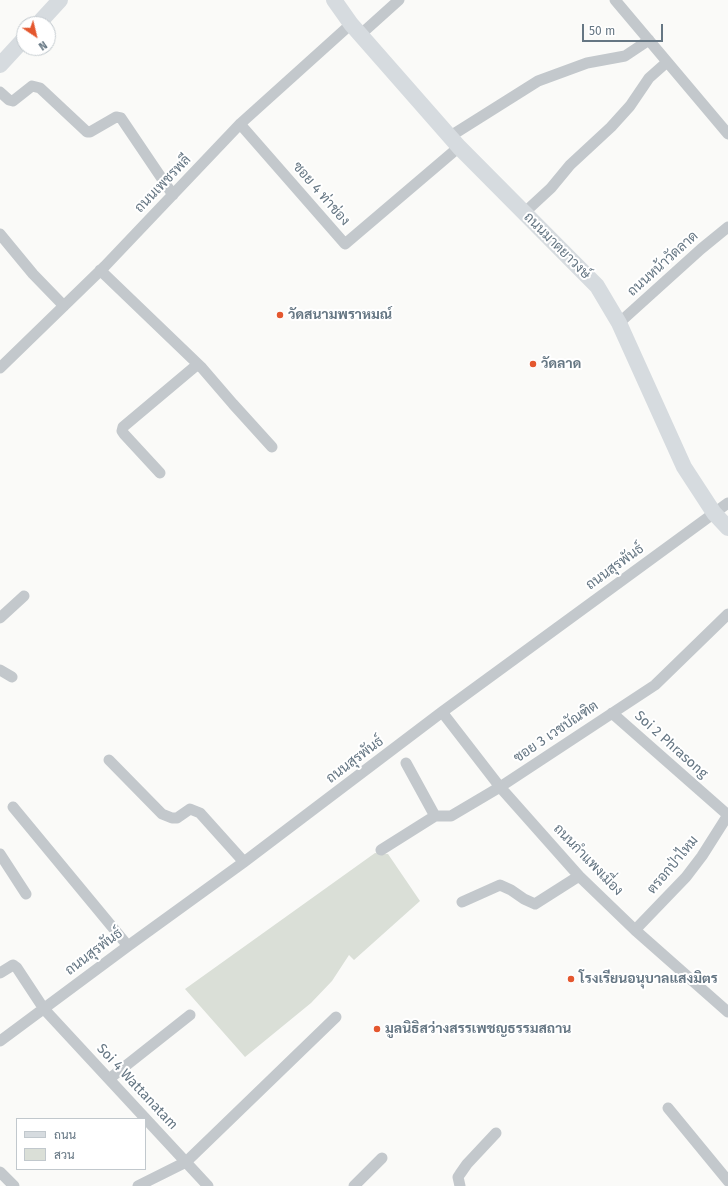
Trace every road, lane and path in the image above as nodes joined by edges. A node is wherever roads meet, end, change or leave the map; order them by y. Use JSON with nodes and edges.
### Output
{"nodes":[{"id":1,"x":60,"y":0,"type":"edge"},
{"id":2,"x":334,"y":0,"type":"edge"},
{"id":3,"x":399,"y":0,"type":"edge"},
{"id":4,"x":615,"y":0,"type":"edge"},
{"id":5,"x":45,"y":16,"type":"edge"},
{"id":6,"x":355,"y":29,"type":"junction"},
{"id":7,"x":649,"y":40,"type":"junction"},
{"id":8,"x":16,"y":47,"type":"edge"},
{"id":9,"x":667,"y":62,"type":"junction"},
{"id":10,"x":0,"y":64,"type":"edge"},
{"id":11,"x":0,"y":92,"type":"edge"},
{"id":12,"x":240,"y":124,"type":"junction"},
{"id":13,"x":728,"y":134,"type":"edge"},
{"id":14,"x":454,"y":142,"type":"junction"},
{"id":15,"x":173,"y":195,"type":"junction"},
{"id":16,"x":524,"y":213,"type":"junction"},
{"id":17,"x":728,"y":227,"type":"edge"},
{"id":18,"x":0,"y":234,"type":"edge"},
{"id":19,"x":100,"y":270,"type":"junction"},
{"id":20,"x":64,"y":306,"type":"junction"},
{"id":21,"x":619,"y":324,"type":"junction"},
{"id":22,"x":198,"y":364,"type":"junction"},
{"id":23,"x":0,"y":368,"type":"edge"},
{"id":24,"x":272,"y":447,"type":"dead end"},
{"id":25,"x":160,"y":473,"type":"dead end"},
{"id":26,"x":728,"y":503,"type":"edge"},
{"id":27,"x":714,"y":513,"type":"junction"},
{"id":28,"x":728,"y":528,"type":"edge"},
{"id":29,"x":24,"y":596,"type":"dead end"},
{"id":30,"x":728,"y":614,"type":"edge"},
{"id":31,"x":0,"y":618,"type":"edge"},
{"id":32,"x":0,"y":670,"type":"edge"},
{"id":33,"x":12,"y":677,"type":"dead end"},
{"id":34,"x":442,"y":712,"type":"junction"},
{"id":35,"x":612,"y":713,"type":"junction"},
{"id":36,"x":109,"y":760,"type":"dead end"},
{"id":37,"x":406,"y":763,"type":"dead end"},
{"id":38,"x":500,"y":787,"type":"junction"},
{"id":39,"x":13,"y":807,"type":"dead end"},
{"id":40,"x":728,"y":815,"type":"edge"},
{"id":41,"x":435,"y":816,"type":"junction"},
{"id":42,"x":381,"y":850,"type":"dead end"},
{"id":43,"x":0,"y":854,"type":"edge"},
{"id":44,"x":244,"y":862,"type":"junction"},
{"id":45,"x":579,"y":876,"type":"junction"},
{"id":46,"x":26,"y":894,"type":"dead end"},
{"id":47,"x":462,"y":902,"type":"dead end"},
{"id":48,"x":635,"y":930,"type":"junction"},
{"id":49,"x":128,"y":946,"type":"junction"},
{"id":50,"x":0,"y":973,"type":"edge"},
{"id":51,"x":44,"y":1009,"type":"junction"},
{"id":52,"x":728,"y":1012,"type":"edge"},
{"id":53,"x":190,"y":1015,"type":"dead end"},
{"id":54,"x":336,"y":1017,"type":"dead end"},
{"id":55,"x":0,"y":1041,"type":"edge"},
{"id":56,"x":109,"y":1079,"type":"junction"},
{"id":57,"x":668,"y":1108,"type":"dead end"},
{"id":58,"x":145,"y":1118,"type":"edge"},
{"id":59,"x":146,"y":1119,"type":"edge"},
{"id":60,"x":496,"y":1134,"type":"dead end"},
{"id":61,"x":382,"y":1158,"type":"dead end"},
{"id":62,"x":186,"y":1162,"type":"junction"},
{"id":63,"x":0,"y":1172,"type":"edge"},
{"id":64,"x":728,"y":1181,"type":"edge"},
{"id":65,"x":14,"y":1186,"type":"edge"},
{"id":66,"x":138,"y":1186,"type":"edge"},
{"id":67,"x":208,"y":1186,"type":"edge"},
{"id":68,"x":354,"y":1186,"type":"edge"},
{"id":69,"x":460,"y":1186,"type":"edge"}],
"edges":[{"from":1,"to":5,"type":"street"},
{"from":2,"to":6,"type":"street","name":"ถนนมาตยาวงษ์"},
{"from":3,"to":6,"type":"street","name":"ถนนเพชรพลี"},
{"from":4,"to":7,"type":"street"},
{"from":6,"to":12,"type":"street","name":"ถนนเพชรพลี"},
{"from":6,"to":14,"type":"street","name":"ถนนมาตยาวงษ์"},
{"from":7,"to":9,"type":"street"},
{"from":7,"to":14,"type":"street"},
{"from":8,"to":10,"type":"street"},
{"from":9,"to":13,"type":"street"},
{"from":9,"to":16,"type":"street"},
{"from":11,"to":15,"type":"street"},
{"from":12,"to":14,"type":"street","name":"ซอย 4 ท่าช่อง"},
{"from":12,"to":15,"type":"street","name":"ถนนเพชรพลี"},
{"from":14,"to":16,"type":"street","name":"ถนนมาตยาวงษ์"},
{"from":15,"to":19,"type":"street","name":"ถนนเพชรพลี"},
{"from":16,"to":21,"type":"street","name":"ถนนมาตยาวงษ์"},
{"from":17,"to":21,"type":"street","name":"ถนนหน้าวัดลาด"},
{"from":18,"to":20,"type":"street"},
{"from":19,"to":20,"type":"street","name":"ถนนเพชรพลี"},
{"from":19,"to":22,"type":"street"},
{"from":20,"to":23,"type":"street","name":"ถนนเพชรพลี"},
{"from":21,"to":27,"type":"street","name":"ถนนมาตยาวงษ์"},
{"from":22,"to":24,"type":"street"},
{"from":22,"to":25,"type":"street"},
{"from":26,"to":27,"type":"street","name":"ถนนสุรพันธ์"},
{"from":27,"to":28,"type":"street","name":"ถนนมาตยาวงษ์"},
{"from":27,"to":34,"type":"street","name":"ถนนสุรพันธ์"},
{"from":29,"to":31,"type":"street"},
{"from":30,"to":35,"type":"street","name":"ซอย 3 เวชบัณฑิต"},
{"from":32,"to":33,"type":"street"},
{"from":34,"to":38,"type":"street","name":"ถนนกำแพงเมี่อง"},
{"from":34,"to":44,"type":"street","name":"ถนนสุรพันธ์"},
{"from":35,"to":38,"type":"street","name":"ซอย 3 เวชบัณฑิต"},
{"from":35,"to":40,"type":"street","name":"Soi 2 Phrasong"},
{"from":36,"to":44,"type":"street"},
{"from":37,"to":41,"type":"street"},
{"from":38,"to":41,"type":"street","name":"ซอย 3 เวชบัณฑิต"},
{"from":38,"to":45,"type":"street","name":"ถนนกำแพงเมี่อง"},
{"from":39,"to":49,"type":"street"},
{"from":40,"to":48,"type":"street","name":"ตรอกป่าไหม"},
{"from":41,"to":42,"type":"street"},
{"from":43,"to":46,"type":"street"},
{"from":44,"to":49,"type":"street","name":"ถนนสุรพันธ์"},
{"from":45,"to":47,"type":"street"},
{"from":45,"to":48,"type":"street","name":"ถนนกำแพงเมี่อง"},
{"from":48,"to":52,"type":"street","name":"ถนนกำแพงเมี่อง"},
{"from":49,"to":51,"type":"street","name":"ถนนสุรพันธ์"},
{"from":50,"to":51,"type":"street","name":"Soi 4 Wattanatam"},
{"from":51,"to":55,"type":"street","name":"ถนนสุรพันธ์"},
{"from":51,"to":56,"type":"street","name":"Soi 4 Wattanatam"},
{"from":53,"to":56,"type":"street"},
{"from":54,"to":62,"type":"street"},
{"from":56,"to":58,"type":"street","name":"Soi 4 Wattanatam"},
{"from":57,"to":64,"type":"street"},
{"from":59,"to":62,"type":"street","name":"Soi 4 Wattanatam"},
{"from":60,"to":69,"type":"street"},
{"from":61,"to":68,"type":"street"},
{"from":62,"to":66,"type":"street"},
{"from":62,"to":67,"type":"street","name":"Soi 4 Wattanatam"},
{"from":63,"to":65,"type":"street"}]}
